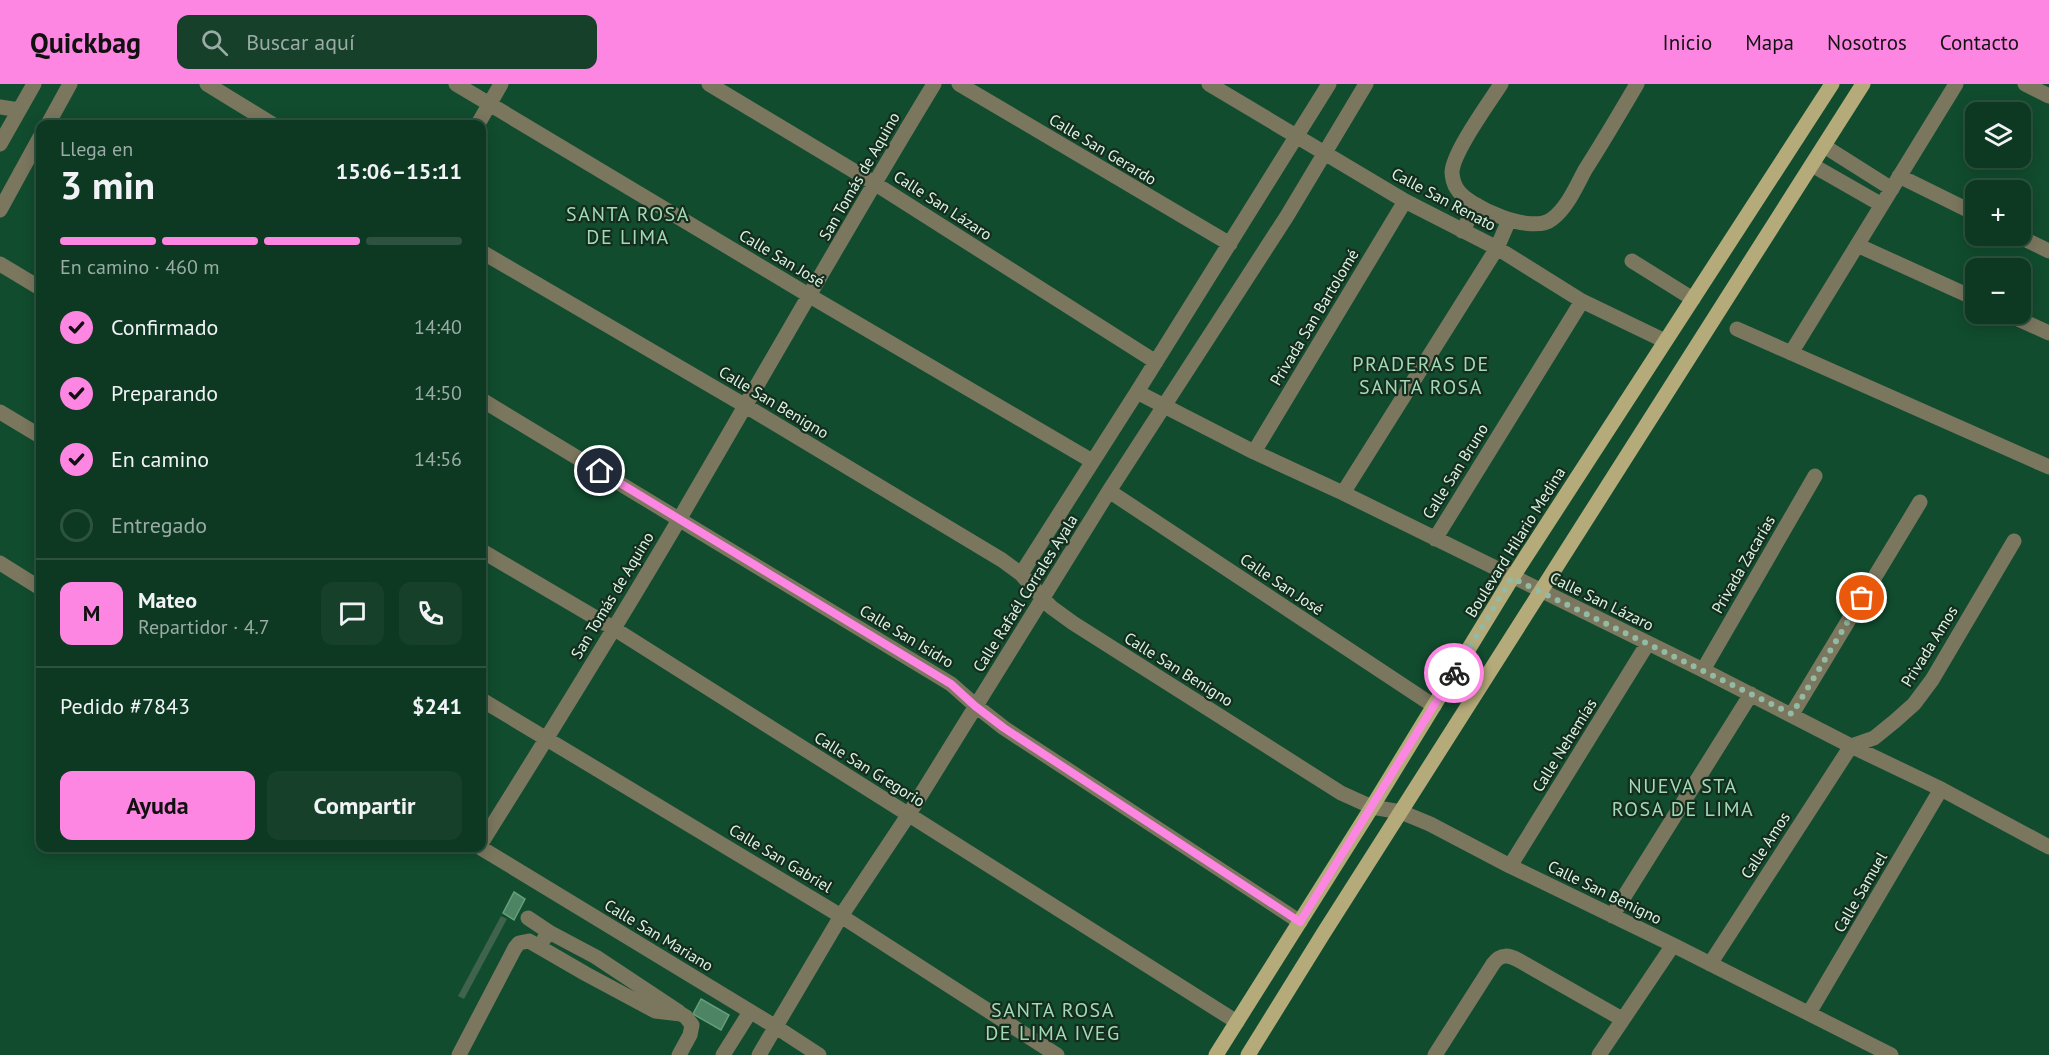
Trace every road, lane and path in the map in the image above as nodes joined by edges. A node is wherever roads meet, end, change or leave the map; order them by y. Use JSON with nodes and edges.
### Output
{"nodes":[{"id":1,"x":34,"y":84,"type":"edge"},
{"id":2,"x":70,"y":84,"type":"edge"},
{"id":3,"x":207,"y":84,"type":"edge"},
{"id":4,"x":456,"y":84,"type":"edge"},
{"id":5,"x":501,"y":84,"type":"edge"},
{"id":6,"x":709,"y":84,"type":"edge"},
{"id":7,"x":934,"y":84,"type":"edge"},
{"id":8,"x":959,"y":84,"type":"edge"},
{"id":9,"x":1209,"y":84,"type":"edge"},
{"id":10,"x":1329,"y":84,"type":"edge"},
{"id":11,"x":1366,"y":84,"type":"edge"},
{"id":12,"x":1501,"y":84,"type":"edge"},
{"id":13,"x":1637,"y":84,"type":"edge"},
{"id":14,"x":1832,"y":84,"type":"edge"},
{"id":15,"x":1863,"y":84,"type":"edge"},
{"id":16,"x":1956,"y":84,"type":"edge"},
{"id":17,"x":2025,"y":84,"type":"edge"},
{"id":18,"x":2049,"y":96,"type":"edge"},
{"id":19,"x":490,"y":104,"type":"junction"},
{"id":20,"x":0,"y":107,"type":"edge"},
{"id":21,"x":19,"y":110,"type":"junction"},
{"id":22,"x":50,"y":120,"type":"edge"},
{"id":23,"x":266,"y":120,"type":"edge"},
{"id":24,"x":480,"y":120,"type":"edge"},
{"id":25,"x":1296,"y":137,"type":"junction"},
{"id":26,"x":0,"y":144,"type":"edge"},
{"id":27,"x":36,"y":144,"type":"edge"},
{"id":28,"x":1824,"y":146,"type":"junction"},
{"id":29,"x":1326,"y":153,"type":"junction"},
{"id":30,"x":1812,"y":165,"type":"junction"},
{"id":31,"x":874,"y":183,"type":"junction"},
{"id":32,"x":1895,"y":183,"type":"junction"},
{"id":33,"x":1405,"y":201,"type":"junction"},
{"id":34,"x":1477,"y":205,"type":"junction"},
{"id":35,"x":1882,"y":205,"type":"junction"},
{"id":36,"x":0,"y":210,"type":"edge"},
{"id":37,"x":1965,"y":210,"type":"edge"},
{"id":38,"x":1509,"y":220,"type":"junction"},
{"id":39,"x":1462,"y":231,"type":"junction"},
{"id":40,"x":2031,"y":242,"type":"edge"},
{"id":41,"x":1230,"y":244,"type":"junction"},
{"id":42,"x":1857,"y":245,"type":"junction"},
{"id":43,"x":1497,"y":248,"type":"junction"},
{"id":44,"x":2049,"y":251,"type":"edge"},
{"id":45,"x":486,"y":254,"type":"edge"},
{"id":46,"x":1632,"y":261,"type":"dead end"},
{"id":47,"x":0,"y":264,"type":"edge"},
{"id":48,"x":36,"y":286,"type":"edge"},
{"id":49,"x":1965,"y":294,"type":"edge"},
{"id":50,"x":810,"y":296,"type":"junction"},
{"id":51,"x":1693,"y":299,"type":"junction"},
{"id":52,"x":1582,"y":301,"type":"junction"},
{"id":53,"x":2029,"y":324,"type":"edge"},
{"id":54,"x":1737,"y":329,"type":"dead end"},
{"id":55,"x":2049,"y":333,"type":"edge"},
{"id":56,"x":1665,"y":341,"type":"junction"},
{"id":57,"x":1791,"y":353,"type":"junction"},
{"id":58,"x":1156,"y":362,"type":"junction"},
{"id":59,"x":1137,"y":392,"type":"junction"},
{"id":60,"x":486,"y":402,"type":"edge"},
{"id":61,"x":744,"y":405,"type":"junction"},
{"id":62,"x":1164,"y":406,"type":"junction"},
{"id":63,"x":0,"y":412,"type":"edge"},
{"id":64,"x":36,"y":434,"type":"edge"},
{"id":65,"x":1254,"y":452,"type":"junction"},
{"id":66,"x":1092,"y":461,"type":"junction"},
{"id":67,"x":2049,"y":467,"type":"edge"},
{"id":68,"x":1815,"y":476,"type":"dead end"},
{"id":69,"x":1109,"y":491,"type":"junction"},
{"id":70,"x":1343,"y":493,"type":"junction"},
{"id":71,"x":1920,"y":502,"type":"dead end"},
{"id":72,"x":680,"y":518,"type":"junction"},
{"id":73,"x":1435,"y":538,"type":"junction"},
{"id":74,"x":2014,"y":541,"type":"dead end"},
{"id":75,"x":486,"y":553,"type":"edge"},
{"id":76,"x":0,"y":563,"type":"edge"},
{"id":77,"x":1021,"y":574,"type":"junction"},
{"id":78,"x":1512,"y":578,"type":"junction"},
{"id":79,"x":36,"y":586,"type":"edge"},
{"id":80,"x":1541,"y":591,"type":"junction"},
{"id":81,"x":1043,"y":598,"type":"junction"},
{"id":82,"x":613,"y":628,"type":"junction"},
{"id":83,"x":1648,"y":643,"type":"junction"},
{"id":84,"x":1703,"y":670,"type":"junction"},
{"id":85,"x":1751,"y":694,"type":"junction"},
{"id":86,"x":486,"y":702,"type":"edge"},
{"id":87,"x":975,"y":706,"type":"junction"},
{"id":88,"x":1434,"y":706,"type":"junction"},
{"id":89,"x":1792,"y":714,"type":"junction"},
{"id":90,"x":546,"y":739,"type":"junction"},
{"id":91,"x":1851,"y":746,"type":"junction"},
{"id":92,"x":1941,"y":789,"type":"junction"},
{"id":93,"x":1372,"y":807,"type":"junction"},
{"id":94,"x":1401,"y":812,"type":"junction"},
{"id":95,"x":909,"y":814,"type":"junction"},
{"id":96,"x":486,"y":836,"type":"edge"},
{"id":97,"x":2049,"y":847,"type":"edge"},
{"id":98,"x":486,"y":851,"type":"edge"},
{"id":99,"x":1510,"y":866,"type":"junction"},
{"id":100,"x":842,"y":916,"type":"junction"},
{"id":101,"x":1612,"y":916,"type":"junction"},
{"id":102,"x":528,"y":918,"type":"dead end"},
{"id":103,"x":1300,"y":922,"type":"junction"},
{"id":104,"x":549,"y":932,"type":"junction"},
{"id":105,"x":1673,"y":945,"type":"junction"},
{"id":106,"x":540,"y":947,"type":"junction"},
{"id":107,"x":596,"y":957,"type":"junction"},
{"id":108,"x":1710,"y":964,"type":"junction"},
{"id":109,"x":586,"y":974,"type":"junction"},
{"id":110,"x":628,"y":987,"type":"junction"},
{"id":111,"x":750,"y":1012,"type":"junction"},
{"id":112,"x":1809,"y":1013,"type":"junction"},
{"id":113,"x":1622,"y":1019,"type":"junction"},
{"id":114,"x":1237,"y":1022,"type":"junction"},
{"id":115,"x":776,"y":1027,"type":"junction"},
{"id":116,"x":459,"y":1055,"type":"edge"},
{"id":117,"x":679,"y":1055,"type":"edge"},
{"id":118,"x":723,"y":1055,"type":"edge"},
{"id":119,"x":759,"y":1055,"type":"edge"},
{"id":120,"x":819,"y":1055,"type":"edge"},
{"id":121,"x":1057,"y":1055,"type":"edge"},
{"id":122,"x":1216,"y":1055,"type":"edge"},
{"id":123,"x":1248,"y":1055,"type":"edge"},
{"id":124,"x":1435,"y":1055,"type":"edge"},
{"id":125,"x":1599,"y":1055,"type":"edge"},
{"id":126,"x":1891,"y":1055,"type":"edge"}],
"edges":[{"from":1,"to":21,"type":"street"},
{"from":2,"to":22,"type":"street"},
{"from":3,"to":23,"type":"street"},
{"from":4,"to":19,"type":"street","name":"Calle San José"},
{"from":5,"to":19,"type":"street"},
{"from":6,"to":31,"type":"street","name":"Calle San Lázaro"},
{"from":7,"to":31,"type":"street","name":"San Tomás de Aquino"},
{"from":8,"to":41,"type":"street","name":"Calle San Gerardo"},
{"from":9,"to":25,"type":"street","name":"Calle San Renato"},
{"from":10,"to":25,"type":"street","name":"Calle Rafaél Corrales Ayala"},
{"from":11,"to":29,"type":"street","name":"Calle Rafaél Corrales Ayala"},
{"from":12,"to":34,"type":"street"},
{"from":13,"to":38,"type":"street"},
{"from":14,"to":51,"type":"main road","name":"Boulevard Hilario Medina"},
{"from":15,"to":28,"type":"main road"},
{"from":16,"to":32,"type":"street"},
{"from":17,"to":18,"type":"street"},
{"from":19,"to":24,"type":"street"},
{"from":19,"to":50,"type":"street","name":"Calle San José"},
{"from":20,"to":21,"type":"street"},
{"from":21,"to":26,"type":"street"},
{"from":25,"to":29,"type":"street","name":"Calle San Renato"},
{"from":25,"to":41,"type":"street","name":"Calle Rafaél Corrales Ayala"},
{"from":27,"to":36,"type":"street"},
{"from":28,"to":30,"type":"main road"},
{"from":28,"to":32,"type":"street"},
{"from":29,"to":33,"type":"street","name":"Calle San Renato"},
{"from":29,"to":62,"type":"street","name":"Calle Rafaél Corrales Ayala"},
{"from":30,"to":35,"type":"street"},
{"from":30,"to":80,"type":"main road"},
{"from":31,"to":50,"type":"street","name":"San Tomás de Aquino"},
{"from":31,"to":58,"type":"street","name":"Calle San Lázaro"},
{"from":32,"to":35,"type":"street"},
{"from":32,"to":37,"type":"street"},
{"from":33,"to":39,"type":"street","name":"Calle San Renato"},
{"from":33,"to":65,"type":"street","name":"Privada San Bartolomé"},
{"from":34,"to":38,"type":"street"},
{"from":34,"to":39,"type":"street"},
{"from":35,"to":42,"type":"street"},
{"from":38,"to":43,"type":"street"},
{"from":39,"to":43,"type":"street","name":"Calle San Renato"},
{"from":40,"to":44,"type":"street"},
{"from":41,"to":58,"type":"street","name":"Calle Rafaél Corrales Ayala"},
{"from":42,"to":49,"type":"street"},
{"from":42,"to":57,"type":"street"},
{"from":43,"to":52,"type":"street","name":"Calle San Renato"},
{"from":43,"to":70,"type":"street"},
{"from":45,"to":61,"type":"street","name":"Calle San Benigno"},
{"from":46,"to":51,"type":"street"},
{"from":47,"to":48,"type":"street"},
{"from":50,"to":61,"type":"street","name":"San Tomás de Aquino"},
{"from":50,"to":66,"type":"street","name":"Calle San José"},
{"from":51,"to":56,"type":"main road","name":"Boulevard Hilario Medina"},
{"from":52,"to":56,"type":"street","name":"Calle San Renato"},
{"from":52,"to":73,"type":"street","name":"Calle San Bruno"},
{"from":53,"to":55,"type":"street"},
{"from":54,"to":57,"type":"street"},
{"from":56,"to":78,"type":"main road","name":"Boulevard Hilario Medina"},
{"from":57,"to":67,"type":"street"},
{"from":58,"to":59,"type":"street","name":"Calle Rafaél Corrales Ayala"},
{"from":59,"to":62,"type":"street","name":"Calle San Lázaro"},
{"from":59,"to":66,"type":"street","name":"Calle Rafaél Corrales Ayala"},
{"from":60,"to":72,"type":"street","name":"Calle San Isidro"},
{"from":61,"to":72,"type":"street","name":"San Tomás de Aquino"},
{"from":61,"to":77,"type":"street","name":"Calle San Benigno"},
{"from":62,"to":65,"type":"street","name":"Calle San Lázaro"},
{"from":62,"to":69,"type":"street","name":"Calle Rafaél Corrales Ayala"},
{"from":63,"to":64,"type":"street"},
{"from":65,"to":70,"type":"street","name":"Calle San Lázaro"},
{"from":66,"to":77,"type":"street","name":"Calle Rafaél Corrales Ayala"},
{"from":68,"to":84,"type":"street","name":"Privada Zacarías"},
{"from":69,"to":81,"type":"street","name":"Calle Rafaél Corrales Ayala"},
{"from":69,"to":88,"type":"street","name":"Calle San José"},
{"from":70,"to":73,"type":"street","name":"Calle San Lázaro"},
{"from":71,"to":89,"type":"street"},
{"from":72,"to":82,"type":"street","name":"San Tomás de Aquino"},
{"from":72,"to":87,"type":"street","name":"Calle San Isidro"},
{"from":73,"to":78,"type":"street","name":"Calle San Lázaro"},
{"from":74,"to":91,"type":"street","name":"Privada Amos"},
{"from":75,"to":82,"type":"street","name":"Calle San Gregorio"},
{"from":76,"to":79,"type":"street"},
{"from":77,"to":81,"type":"street","name":"Calle San Benigno"},
{"from":78,"to":80,"type":"street","name":"Calle San Lázaro"},
{"from":78,"to":88,"type":"main road","name":"Boulevard Hilario Medina"},
{"from":80,"to":83,"type":"street","name":"Calle San Lázaro"},
{"from":80,"to":94,"type":"main road"},
{"from":81,"to":87,"type":"street","name":"Calle Rafaél Corrales Ayala"},
{"from":81,"to":93,"type":"street","name":"Calle San Benigno"},
{"from":82,"to":90,"type":"street","name":"San Tomás de Aquino"},
{"from":82,"to":95,"type":"street","name":"Calle San Gregorio"},
{"from":83,"to":84,"type":"street","name":"Calle San Lázaro"},
{"from":83,"to":99,"type":"street","name":"Calle Nehemías"},
{"from":84,"to":85,"type":"street","name":"Calle San Lázaro"},
{"from":85,"to":89,"type":"street","name":"Calle San Lázaro"},
{"from":85,"to":101,"type":"street"},
{"from":86,"to":90,"type":"street","name":"Calle San Gabriel"},
{"from":87,"to":95,"type":"street","name":"Calle Rafaél Corrales Ayala"},
{"from":87,"to":103,"type":"street","name":"Calle San Isidro"},
{"from":88,"to":93,"type":"main road","name":"Boulevard Hilario Medina"},
{"from":89,"to":91,"type":"street","name":"Calle San Lázaro"},
{"from":90,"to":96,"type":"street","name":"San Tomás de Aquino"},
{"from":90,"to":100,"type":"street","name":"Calle San Gabriel"},
{"from":91,"to":92,"type":"street","name":"Calle San Lázaro"},
{"from":91,"to":108,"type":"street","name":"Calle Amos"},
{"from":92,"to":97,"type":"street","name":"Calle San Lázaro"},
{"from":92,"to":112,"type":"street","name":"Calle Samuel"},
{"from":93,"to":94,"type":"street","name":"Calle San Benigno"},
{"from":93,"to":103,"type":"main road","name":"Boulevard Hilario Medina"},
{"from":94,"to":99,"type":"street","name":"Calle San Benigno"},
{"from":94,"to":123,"type":"main road"},
{"from":95,"to":100,"type":"street","name":"Calle Rafaél Corrales Ayala"},
{"from":95,"to":114,"type":"street","name":"Calle San Gregorio"},
{"from":98,"to":111,"type":"street","name":"Calle San Mariano"},
{"from":99,"to":101,"type":"street","name":"Calle San Benigno"},
{"from":100,"to":115,"type":"street","name":"Calle Rafaél Corrales Ayala"},
{"from":100,"to":121,"type":"street","name":"Calle San Gabriel"},
{"from":101,"to":105,"type":"street","name":"Calle San Benigno"},
{"from":102,"to":104,"type":"street"},
{"from":103,"to":114,"type":"main road","name":"Boulevard Hilario Medina"},
{"from":104,"to":106,"type":"street"},
{"from":104,"to":107,"type":"street"},
{"from":105,"to":108,"type":"street","name":"Calle San Benigno"},
{"from":105,"to":113,"type":"street"},
{"from":106,"to":109,"type":"street"},
{"from":106,"to":116,"type":"street"},
{"from":107,"to":109,"type":"street"},
{"from":107,"to":110,"type":"street"},
{"from":108,"to":112,"type":"street","name":"Calle San Benigno"},
{"from":109,"to":110,"type":"street"},
{"from":110,"to":117,"type":"street"},
{"from":111,"to":115,"type":"street","name":"Calle San Mariano"},
{"from":111,"to":118,"type":"street"},
{"from":112,"to":126,"type":"street","name":"Calle San Benigno"},
{"from":113,"to":124,"type":"street"},
{"from":113,"to":125,"type":"street"},
{"from":114,"to":122,"type":"main road","name":"Boulevard Hilario Medina"},
{"from":115,"to":119,"type":"street","name":"Calle Rafaél Corrales Ayala"},
{"from":115,"to":120,"type":"street","name":"Calle San Mariano"}]}
